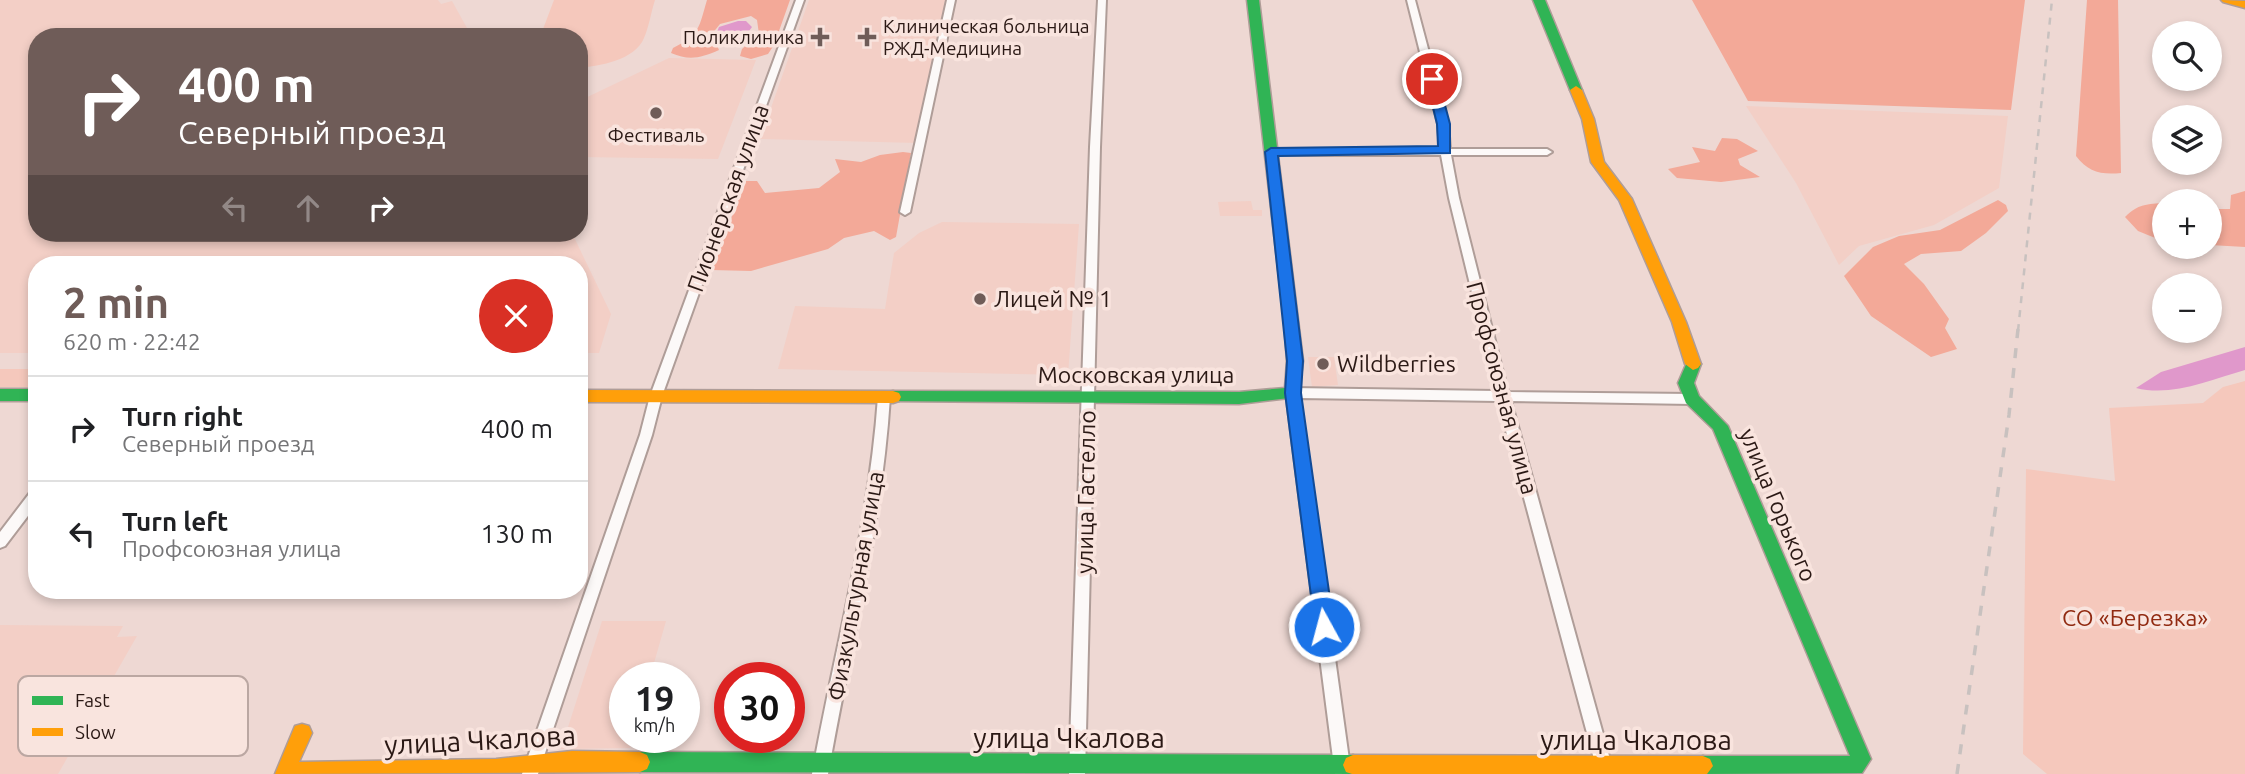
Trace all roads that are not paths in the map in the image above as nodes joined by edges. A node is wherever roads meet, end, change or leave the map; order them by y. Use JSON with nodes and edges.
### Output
{"nodes":[{"id":1,"x":800,"y":0,"type":"edge"},
{"id":2,"x":951,"y":0,"type":"edge"},
{"id":3,"x":1102,"y":0,"type":"edge"},
{"id":4,"x":1253,"y":0,"type":"edge"},
{"id":5,"x":1411,"y":0,"type":"edge"},
{"id":6,"x":1539,"y":0,"type":"edge"},
{"id":7,"x":2227,"y":0,"type":"edge"},
{"id":8,"x":2245,"y":5,"type":"edge"},
{"id":9,"x":1445,"y":150,"type":"junction"},
{"id":10,"x":1271,"y":152,"type":"junction"},
{"id":11,"x":1547,"y":152,"type":"dead end"},
{"id":12,"x":905,"y":212,"type":"dead end"},
{"id":13,"x":1293,"y":393,"type":"junction"},
{"id":14,"x":0,"y":395,"type":"edge"},
{"id":15,"x":28,"y":395,"type":"edge"},
{"id":16,"x":588,"y":396,"type":"edge"},
{"id":17,"x":656,"y":396,"type":"junction"},
{"id":18,"x":1503,"y":396,"type":"junction"},
{"id":19,"x":884,"y":397,"type":"junction"},
{"id":20,"x":1088,"y":397,"type":"junction"},
{"id":21,"x":1692,"y":399,"type":"junction"},
{"id":22,"x":28,"y":506,"type":"edge"},
{"id":23,"x":0,"y":542,"type":"edge"},
{"id":24,"x":302,"y":733,"type":"dead end"},
{"id":25,"x":1855,"y":766,"type":"joint"},
{"id":26,"x":532,"y":769,"type":"edge"},
{"id":27,"x":821,"y":769,"type":"edge"},
{"id":28,"x":1078,"y":769,"type":"edge"},
{"id":29,"x":1342,"y":770,"type":"edge"},
{"id":30,"x":1605,"y":770,"type":"edge"}],
"edges":[{"from":1,"to":17,"type":"street","name":"Пионерская улица"},
{"from":2,"to":12,"type":"street"},
{"from":3,"to":20,"type":"street","name":"улица Гастелло"},
{"from":4,"to":10,"type":"street"},
{"from":5,"to":9,"type":"street","name":"Профсоюзная улица"},
{"from":6,"to":21,"type":"street"},
{"from":7,"to":8,"type":"street"},
{"from":9,"to":10,"type":"street"},
{"from":9,"to":11,"type":"street"},
{"from":9,"to":18,"type":"street","name":"Профсоюзная улица"},
{"from":10,"to":13,"type":"street"},
{"from":13,"to":18,"type":"street","name":"Московская улица"},
{"from":13,"to":20,"type":"street","name":"Московская улица"},
{"from":13,"to":29,"type":"street"},
{"from":14,"to":15,"type":"street"},
{"from":16,"to":17,"type":"street","name":"Московская улица"},
{"from":17,"to":19,"type":"street","name":"Московская улица"},
{"from":17,"to":26,"type":"street","name":"Пионерская улица"},
{"from":18,"to":21,"type":"street","name":"Московская улица"},
{"from":18,"to":30,"type":"street","name":"Профсоюзная улица"},
{"from":19,"to":20,"type":"street","name":"Московская улица"},
{"from":19,"to":27,"type":"street","name":"Физкультурная улица"},
{"from":20,"to":28,"type":"street","name":"улица Гастелло"},
{"from":21,"to":25,"type":"street","name":"улица Горького"},
{"from":22,"to":23,"type":"street"},
{"from":24,"to":26,"type":"street","name":"улица Чкалова"},
{"from":25,"to":30,"type":"street","name":"улица Чкалова"},
{"from":26,"to":27,"type":"street","name":"улица Чкалова"},
{"from":27,"to":28,"type":"street","name":"улица Чкалова"},
{"from":28,"to":29,"type":"street","name":"улица Чкалова"},
{"from":29,"to":30,"type":"street","name":"улица Чкалова"}]}
